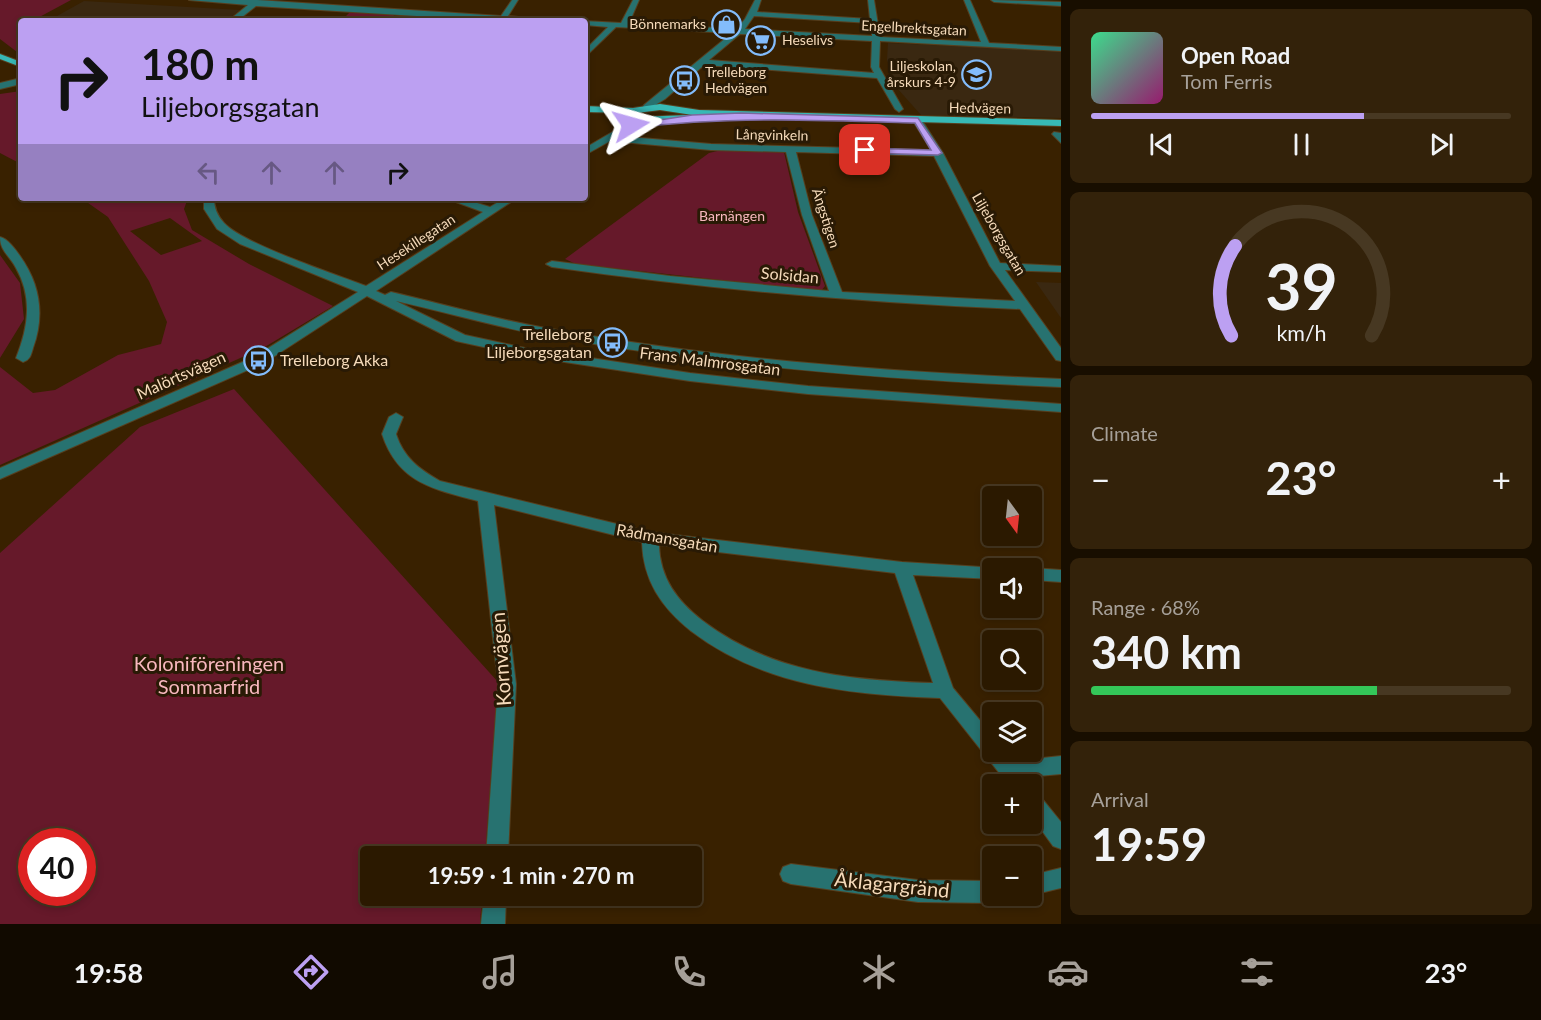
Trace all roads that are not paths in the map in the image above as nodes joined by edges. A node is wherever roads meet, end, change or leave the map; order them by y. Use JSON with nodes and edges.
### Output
{"nodes":[{"id":1,"x":192,"y":0,"type":"edge"},
{"id":2,"x":515,"y":0,"type":"edge"},
{"id":3,"x":636,"y":0,"type":"edge"},
{"id":4,"x":758,"y":0,"type":"edge"},
{"id":5,"x":871,"y":0,"type":"edge"},
{"id":6,"x":967,"y":0,"type":"edge"},
{"id":7,"x":994,"y":0,"type":"edge"},
{"id":8,"x":257,"y":2,"type":"edge"},
{"id":9,"x":1061,"y":4,"type":"edge"},
{"id":10,"x":362,"y":10,"type":"junction"},
{"id":11,"x":390,"y":11,"type":"junction"},
{"id":12,"x":751,"y":14,"type":"junction"},
{"id":13,"x":236,"y":18,"type":"edge"},
{"id":14,"x":353,"y":18,"type":"edge"},
{"id":15,"x":384,"y":18,"type":"edge"},
{"id":16,"x":488,"y":18,"type":"edge"},
{"id":17,"x":503,"y":18,"type":"edge"},
{"id":18,"x":874,"y":21,"type":"junction"},
{"id":19,"x":588,"y":22,"type":"edge"},
{"id":20,"x":615,"y":24,"type":"junction"},
{"id":21,"x":624,"y":25,"type":"junction"},
{"id":22,"x":741,"y":31,"type":"junction"},
{"id":23,"x":875,"y":39,"type":"junction"},
{"id":24,"x":986,"y":45,"type":"junction"},
{"id":25,"x":1061,"y":49,"type":"edge"},
{"id":26,"x":588,"y":52,"type":"edge"},
{"id":27,"x":0,"y":56,"type":"edge"},
{"id":28,"x":0,"y":62,"type":"edge"},
{"id":29,"x":702,"y":62,"type":"junction"},
{"id":30,"x":18,"y":64,"type":"edge"},
{"id":31,"x":18,"y":70,"type":"edge"},
{"id":32,"x":878,"y":76,"type":"junction"},
{"id":33,"x":18,"y":82,"type":"edge"},
{"id":34,"x":0,"y":86,"type":"edge"},
{"id":35,"x":670,"y":92,"type":"junction"},
{"id":36,"x":647,"y":107,"type":"junction"},
{"id":37,"x":673,"y":109,"type":"junction"},
{"id":38,"x":899,"y":109,"type":"dead end"},
{"id":39,"x":588,"y":110,"type":"edge"},
{"id":40,"x":631,"y":115,"type":"junction"},
{"id":41,"x":790,"y":115,"type":"junction"},
{"id":42,"x":670,"y":120,"type":"junction"},
{"id":43,"x":918,"y":121,"type":"junction"},
{"id":44,"x":644,"y":122,"type":"junction"},
{"id":45,"x":1061,"y":123,"type":"edge"},
{"id":46,"x":606,"y":138,"type":"junction"},
{"id":47,"x":790,"y":148,"type":"junction"},
{"id":48,"x":588,"y":150,"type":"edge"},
{"id":49,"x":938,"y":153,"type":"junction"},
{"id":50,"x":209,"y":201,"type":"edge"},
{"id":51,"x":460,"y":201,"type":"edge"},
{"id":52,"x":507,"y":201,"type":"edge"},
{"id":53,"x":492,"y":210,"type":"junction"},
{"id":54,"x":0,"y":240,"type":"edge"},
{"id":55,"x":552,"y":264,"type":"dead end"},
{"id":56,"x":996,"y":266,"type":"junction"},
{"id":57,"x":1061,"y":268,"type":"edge"},
{"id":58,"x":367,"y":291,"type":"junction"},
{"id":59,"x":837,"y":296,"type":"junction"},
{"id":60,"x":1025,"y":305,"type":"junction"},
{"id":61,"x":1061,"y":357,"type":"edge"},
{"id":62,"x":23,"y":358,"type":"dead end"},
{"id":63,"x":1061,"y":383,"type":"edge"},
{"id":64,"x":1061,"y":408,"type":"edge"},
{"id":65,"x":396,"y":417,"type":"dead end"},
{"id":66,"x":0,"y":474,"type":"edge"},
{"id":67,"x":485,"y":498,"type":"junction"},
{"id":68,"x":650,"y":538,"type":"junction"},
{"id":69,"x":902,"y":568,"type":"junction"},
{"id":70,"x":982,"y":572,"type":"edge"},
{"id":71,"x":1042,"y":575,"type":"edge"},
{"id":72,"x":1061,"y":576,"type":"edge"},
{"id":73,"x":945,"y":691,"type":"junction"},
{"id":74,"x":982,"y":737,"type":"edge"},
{"id":75,"x":1002,"y":762,"type":"edge"},
{"id":76,"x":1061,"y":765,"type":"edge"},
{"id":77,"x":1012,"y":774,"type":"edge"},
{"id":78,"x":1026,"y":774,"type":"edge"},
{"id":79,"x":1042,"y":814,"type":"edge"},
{"id":80,"x":1061,"y":839,"type":"edge"},
{"id":81,"x":498,"y":846,"type":"edge"},
{"id":82,"x":791,"y":874,"type":"dead end"},
{"id":83,"x":1061,"y":878,"type":"edge"},
{"id":84,"x":1042,"y":883,"type":"edge"},
{"id":85,"x":982,"y":892,"type":"edge"},
{"id":86,"x":494,"y":906,"type":"edge"},
{"id":87,"x":493,"y":924,"type":"edge"}],
"edges":[{"from":1,"to":8,"type":"street"},
{"from":2,"to":17,"type":"street"},
{"from":3,"to":21,"type":"street"},
{"from":4,"to":12,"type":"street"},
{"from":5,"to":18,"type":"street"},
{"from":6,"to":24,"type":"street"},
{"from":7,"to":9,"type":"street"},
{"from":8,"to":10,"type":"street"},
{"from":8,"to":13,"type":"street"},
{"from":10,"to":11,"type":"street"},
{"from":10,"to":14,"type":"street"},
{"from":11,"to":15,"type":"street"},
{"from":11,"to":16,"type":"street"},
{"from":12,"to":18,"type":"street"},
{"from":12,"to":22,"type":"street"},
{"from":18,"to":23,"type":"street"},
{"from":19,"to":20,"type":"street","name":"Engelbrektsgatan"},
{"from":20,"to":21,"type":"street","name":"Engelbrektsgatan"},
{"from":20,"to":26,"type":"street"},
{"from":21,"to":22,"type":"street","name":"Engelbrektsgatan"},
{"from":22,"to":23,"type":"street","name":"Engelbrektsgatan"},
{"from":22,"to":29,"type":"street"},
{"from":23,"to":24,"type":"street","name":"Engelbrektsgatan"},
{"from":23,"to":32,"type":"street"},
{"from":24,"to":25,"type":"street","name":"Engelbrektsgatan"},
{"from":27,"to":30,"type":"main road"},
{"from":28,"to":31,"type":"main road"},
{"from":29,"to":32,"type":"street"},
{"from":29,"to":35,"type":"street"},
{"from":32,"to":38,"type":"street"},
{"from":33,"to":34,"type":"street"},
{"from":35,"to":36,"type":"street"},
{"from":35,"to":37,"type":"street"},
{"from":36,"to":37,"type":"main road","name":"Hedvägen"},
{"from":36,"to":40,"type":"main road","name":"Hedvägen"},
{"from":37,"to":41,"type":"main road","name":"Hedvägen"},
{"from":37,"to":42,"type":"main road"},
{"from":39,"to":40,"type":"main road"},
{"from":40,"to":44,"type":"main road","name":"Hedvägen"},
{"from":40,"to":46,"type":"street"},
{"from":41,"to":42,"type":"main road","name":"Hedvägen"},
{"from":41,"to":43,"type":"main road","name":"Hedvägen"},
{"from":42,"to":44,"type":"main road","name":"Hedvägen"},
{"from":43,"to":45,"type":"main road","name":"Hedvägen"},
{"from":43,"to":49,"type":"street","name":"Liljeborgsgatan"},
{"from":44,"to":46,"type":"street"},
{"from":46,"to":47,"type":"street","name":"Långvinkeln"},
{"from":46,"to":48,"type":"street"},
{"from":47,"to":49,"type":"street","name":"Långvinkeln"},
{"from":47,"to":59,"type":"street","name":"Ängstigen"},
{"from":49,"to":56,"type":"street","name":"Liljeborgsgatan"},
{"from":50,"to":58,"type":"street","name":"Frans Malmrosgatan"},
{"from":51,"to":53,"type":"street"},
{"from":52,"to":53,"type":"street","name":"Hesekillegatan"},
{"from":53,"to":58,"type":"street","name":"Hesekillegatan"},
{"from":54,"to":62,"type":"street"},
{"from":55,"to":59,"type":"street","name":"Solsidan"},
{"from":56,"to":57,"type":"street"},
{"from":56,"to":60,"type":"street","name":"Liljeborgsgatan"},
{"from":58,"to":63,"type":"street","name":"Frans Malmrosgatan"},
{"from":58,"to":64,"type":"street","name":"Frans Malmrosgatan"},
{"from":58,"to":66,"type":"street","name":"Malörtsvägen"},
{"from":59,"to":60,"type":"street","name":"Solsidan"},
{"from":60,"to":61,"type":"street","name":"Liljeborgsgatan"},
{"from":65,"to":67,"type":"street","name":"Rådmansgatan"},
{"from":67,"to":68,"type":"street","name":"Rådmansgatan"},
{"from":67,"to":81,"type":"street","name":"Kornvägen"},
{"from":68,"to":69,"type":"street","name":"Rådmansgatan"},
{"from":68,"to":73,"type":"street"},
{"from":69,"to":70,"type":"street","name":"Rådmansgatan"},
{"from":69,"to":73,"type":"street"},
{"from":71,"to":72,"type":"street"},
{"from":73,"to":74,"type":"street"},
{"from":75,"to":77,"type":"street"},
{"from":76,"to":78,"type":"street"},
{"from":79,"to":80,"type":"street"},
{"from":82,"to":85,"type":"street","name":"Åklagargränd"},
{"from":83,"to":84,"type":"street"},
{"from":86,"to":87,"type":"street"}]}
